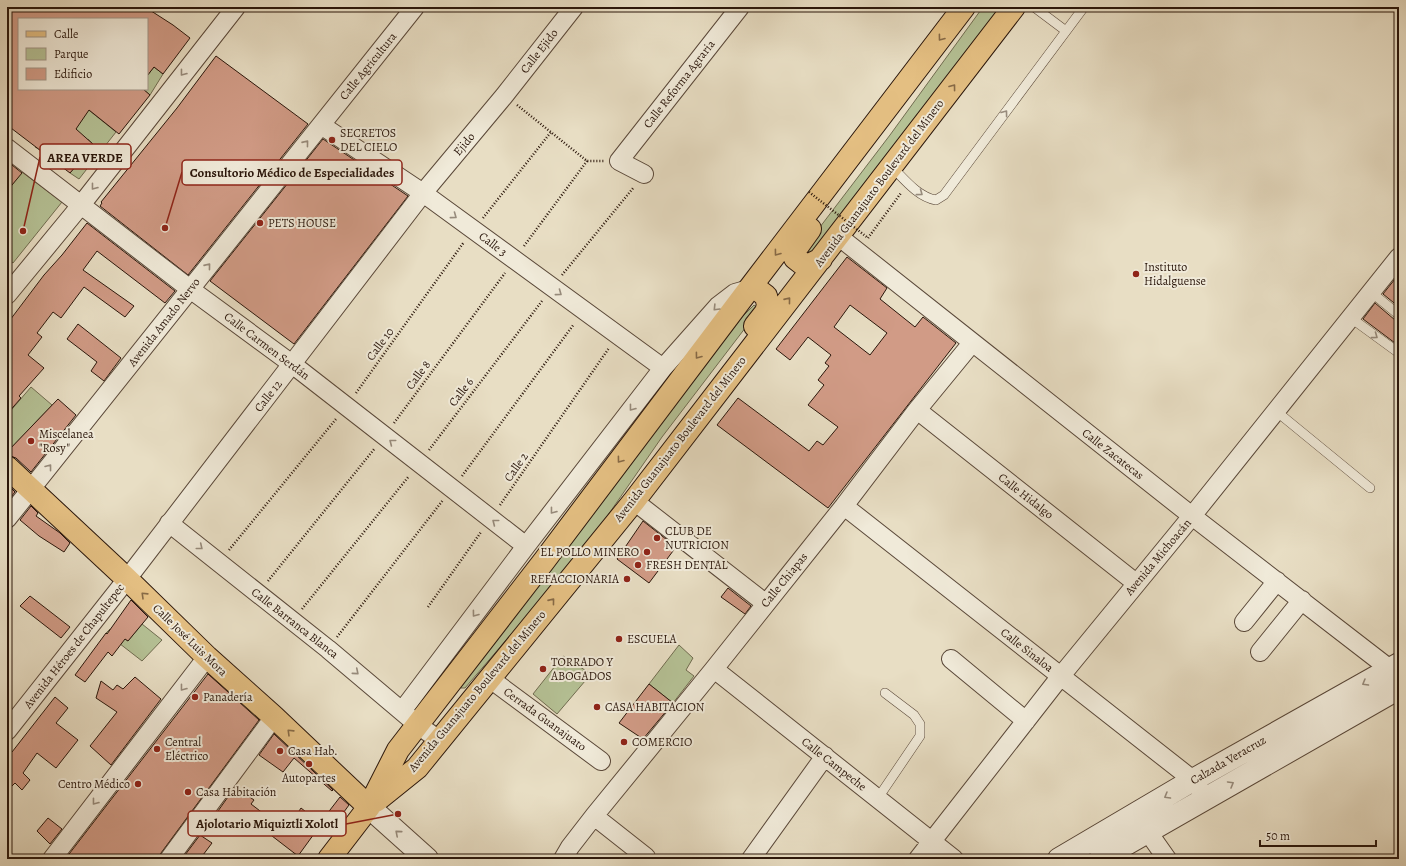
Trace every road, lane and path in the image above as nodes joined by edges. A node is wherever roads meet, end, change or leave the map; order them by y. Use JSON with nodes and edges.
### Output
{"nodes":[{"id":1,"x":236,"y":7,"type":"edge"},
{"id":2,"x":415,"y":7,"type":"edge"},
{"id":3,"x":574,"y":7,"type":"edge"},
{"id":4,"x":740,"y":7,"type":"edge"},
{"id":5,"x":964,"y":7,"type":"edge"},
{"id":6,"x":1014,"y":7,"type":"edge"},
{"id":7,"x":1034,"y":7,"type":"edge"},
{"id":8,"x":1084,"y":7,"type":"edge"},
{"id":9,"x":1066,"y":31,"type":"junction"},
{"id":10,"x":919,"y":67,"type":"junction"},
{"id":11,"x":504,"y":96,"type":"junction"},
{"id":12,"x":321,"y":125,"type":"junction"},
{"id":13,"x":551,"y":132,"type":"junction"},
{"id":14,"x":7,"y":148,"type":"edge"},
{"id":15,"x":618,"y":160,"type":"junction"},
{"id":16,"x":587,"y":161,"type":"junction"},
{"id":17,"x":892,"y":167,"type":"junction"},
{"id":18,"x":644,"y":174,"type":"joint"},
{"id":19,"x":808,"y":192,"type":"dead end"},
{"id":20,"x":423,"y":193,"type":"junction"},
{"id":21,"x":902,"y":193,"type":"dead end"},
{"id":22,"x":80,"y":204,"type":"junction"},
{"id":23,"x":473,"y":230,"type":"junction"},
{"id":24,"x":838,"y":236,"type":"junction"},
{"id":25,"x":1399,"y":257,"type":"edge"},
{"id":26,"x":821,"y":259,"type":"junction"},
{"id":27,"x":514,"y":260,"type":"junction"},
{"id":28,"x":552,"y":288,"type":"junction"},
{"id":29,"x":190,"y":289,"type":"junction"},
{"id":30,"x":749,"y":289,"type":"junction"},
{"id":31,"x":1371,"y":292,"type":"junction"},
{"id":32,"x":7,"y":295,"type":"edge"},
{"id":33,"x":1399,"y":315,"type":"edge"},
{"id":34,"x":1351,"y":318,"type":"junction"},
{"id":35,"x":618,"y":336,"type":"junction"},
{"id":36,"x":972,"y":343,"type":"junction"},
{"id":37,"x":1399,"y":353,"type":"edge"},
{"id":38,"x":292,"y":364,"type":"junction"},
{"id":39,"x":663,"y":368,"type":"junction"},
{"id":40,"x":346,"y":406,"type":"junction"},
{"id":41,"x":917,"y":410,"type":"junction"},
{"id":42,"x":1276,"y":411,"type":"junction"},
{"id":43,"x":384,"y":436,"type":"junction"},
{"id":44,"x":419,"y":464,"type":"junction"},
{"id":45,"x":7,"y":468,"type":"edge"},
{"id":46,"x":651,"y":478,"type":"junction"},
{"id":47,"x":1370,"y":488,"type":"dead end"},
{"id":48,"x":31,"y":490,"type":"junction"},
{"id":49,"x":634,"y":501,"type":"junction"},
{"id":50,"x":844,"y":506,"type":"junction"},
{"id":51,"x":1192,"y":516,"type":"junction"},
{"id":52,"x":7,"y":519,"type":"edge"},
{"id":53,"x":491,"y":519,"type":"junction"},
{"id":54,"x":170,"y":523,"type":"junction"},
{"id":55,"x":526,"y":546,"type":"junction"},
{"id":56,"x":219,"y":562,"type":"junction"},
{"id":57,"x":127,"y":579,"type":"junction"},
{"id":58,"x":1277,"y":581,"type":"junction"},
{"id":59,"x":1136,"y":583,"type":"junction"},
{"id":60,"x":258,"y":594,"type":"junction"},
{"id":61,"x":1302,"y":600,"type":"junction"},
{"id":62,"x":765,"y":603,"type":"junction"},
{"id":63,"x":428,"y":607,"type":"dead end"},
{"id":64,"x":292,"y":621,"type":"junction"},
{"id":65,"x":1244,"y":622,"type":"dead end"},
{"id":66,"x":1260,"y":652,"type":"dead end"},
{"id":67,"x":207,"y":657,"type":"junction"},
{"id":68,"x":951,"y":659,"type":"dead end"},
{"id":69,"x":714,"y":669,"type":"junction"},
{"id":70,"x":1397,"y":674,"type":"edge"},
{"id":71,"x":1060,"y":677,"type":"junction"},
{"id":72,"x":489,"y":678,"type":"junction"},
{"id":73,"x":885,"y":693,"type":"dead end"},
{"id":74,"x":274,"y":717,"type":"junction"},
{"id":75,"x":410,"y":718,"type":"junction"},
{"id":76,"x":1026,"y":721,"type":"junction"},
{"id":77,"x":7,"y":731,"type":"edge"},
{"id":78,"x":439,"y":740,"type":"junction"},
{"id":79,"x":825,"y":756,"type":"junction"},
{"id":80,"x":601,"y":761,"type":"dead end"},
{"id":81,"x":1194,"y":780,"type":"junction"},
{"id":82,"x":878,"y":798,"type":"junction"},
{"id":83,"x":1206,"y":798,"type":"junction"},
{"id":84,"x":369,"y":807,"type":"junction"},
{"id":85,"x":594,"y":816,"type":"junction"},
{"id":86,"x":1148,"y":832,"type":"junction"},
{"id":87,"x":932,"y":841,"type":"junction"},
{"id":88,"x":646,"y":857,"type":"dead end"},
{"id":89,"x":52,"y":859,"type":"edge"},
{"id":90,"x":169,"y":859,"type":"edge"},
{"id":91,"x":328,"y":859,"type":"edge"},
{"id":92,"x":427,"y":859,"type":"edge"},
{"id":93,"x":563,"y":859,"type":"edge"},
{"id":94,"x":751,"y":859,"type":"edge"},
{"id":95,"x":918,"y":859,"type":"edge"},
{"id":96,"x":954,"y":859,"type":"edge"},
{"id":97,"x":1059,"y":859,"type":"edge"},
{"id":98,"x":1100,"y":859,"type":"edge"},
{"id":99,"x":1167,"y":859,"type":"edge"}],
"edges":[{"from":1,"to":22,"type":"street","one_way":true},
{"from":2,"to":12,"type":"street","name":"Calle Agricultura"},
{"from":3,"to":11,"type":"street","name":"Calle Ejido"},
{"from":4,"to":15,"type":"street","name":"Calle Reforma Agraria"},
{"from":5,"to":10,"type":"main road","name":"Avenida Guanajuato Boulevard del Minero","one_way":true},
{"from":17,"to":6,"type":"main road","name":"Avenida Guanajuato Boulevard del Minero","one_way":true},
{"from":7,"to":9,"type":"lane"},
{"from":8,"to":9,"type":"lane"},
{"from":17,"to":9,"type":"lane","one_way":true},
{"from":10,"to":26,"type":"main road"},
{"from":10,"to":30,"type":"main road","name":"Avenida Guanajuato Boulevard del Minero","one_way":true},
{"from":11,"to":13,"type":"path"},
{"from":11,"to":20,"type":"street","name":"Ejido"},
{"from":12,"to":20,"type":"street","name":"Calle 3"},
{"from":29,"to":12,"type":"street","name":"Avenida Amado Nervo","one_way":true},
{"from":13,"to":16,"type":"path"},
{"from":13,"to":23,"type":"path","name":"Calle 10"},
{"from":14,"to":22,"type":"street","name":"Calle Carmen Serdán"},
{"from":15,"to":16,"type":"path"},
{"from":15,"to":18,"type":"street"},
{"from":16,"to":27,"type":"path","name":"Calle 8"},
{"from":17,"to":24,"type":"main road","name":"Avenida Guanajuato Boulevard del Minero"},
{"from":18,"to":28,"type":"path","name":"Calle 6"},
{"from":19,"to":21,"type":"path","bridge":true},
{"from":20,"to":23,"type":"street","name":"Calle 3","one_way":true},
{"from":20,"to":38,"type":"street","name":"Calle 12"},
{"from":22,"to":29,"type":"street","name":"Calle Carmen Serdán"},
{"from":22,"to":32,"type":"street"},
{"from":23,"to":27,"type":"street","name":"Calle 3"},
{"from":23,"to":40,"type":"path","name":"Calle 10"},
{"from":24,"to":26,"type":"main road","name":"Avenida Guanajuato Boulevard del Minero"},
{"from":24,"to":36,"type":"street","name":"Calle Zacatecas"},
{"from":25,"to":31,"type":"street","name":"Avenida Michoacán"},
{"from":46,"to":26,"type":"main road","name":"Avenida Guanajuato Boulevard del Minero","one_way":true},
{"from":27,"to":28,"type":"street","name":"Calle 3"},
{"from":27,"to":43,"type":"path","name":"Calle 8"},
{"from":28,"to":35,"type":"street","name":"Calle 3","one_way":true},
{"from":28,"to":44,"type":"path","name":"Calle 6"},
{"from":29,"to":38,"type":"street","name":"Calle Carmen Serdán"},
{"from":48,"to":29,"type":"street","name":"Avenida Amado Nervo","one_way":true},
{"from":30,"to":39,"type":"street","one_way":true},
{"from":30,"to":46,"type":"main road"},
{"from":30,"to":75,"type":"main road","name":"Avenida Guanajuato Boulevard del Minero","one_way":true},
{"from":31,"to":33,"type":"lane"},
{"from":31,"to":34,"type":"street","name":"Avenida Michoacán"},
{"from":34,"to":37,"type":"lane","one_way":true},
{"from":34,"to":42,"type":"street","name":"Avenida Michoacán"},
{"from":35,"to":39,"type":"street","name":"Calle 3"},
{"from":35,"to":53,"type":"path","name":"Calle 2"},
{"from":36,"to":41,"type":"street","name":"Calle Chiapas"},
{"from":36,"to":51,"type":"street","name":"Calle Zacatecas"},
{"from":38,"to":40,"type":"street","name":"Calle Carmen Serdán"},
{"from":38,"to":54,"type":"street","name":"Calle 12"},
{"from":39,"to":55,"type":"street","one_way":true},
{"from":40,"to":43,"type":"street","name":"Calle Carmen Serdán"},
{"from":40,"to":56,"type":"path","name":"Calle 10"},
{"from":41,"to":50,"type":"street","name":"Calle Chiapas"},
{"from":41,"to":59,"type":"street","name":"Calle Hidalgo"},
{"from":42,"to":47,"type":"lane"},
{"from":42,"to":51,"type":"street","name":"Avenida Michoacán"},
{"from":44,"to":43,"type":"street","name":"Calle Carmen Serdán","one_way":true},
{"from":43,"to":60,"type":"path","name":"Calle 8"},
{"from":44,"to":53,"type":"street","name":"Calle Carmen Serdán"},
{"from":44,"to":64,"type":"path","name":"Calle 6"},
{"from":45,"to":48,"type":"main road","name":"Calle José Luis Mora"},
{"from":46,"to":49,"type":"main road","name":"Avenida Guanajuato Boulevard del Minero"},
{"from":48,"to":52,"type":"street","name":"Avenida Amado Nervo"},
{"from":48,"to":57,"type":"main road","name":"Calle José Luis Mora"},
{"from":49,"to":62,"type":"street"},
{"from":72,"to":49,"type":"main road","name":"Avenida Guanajuato Boulevard del Minero","one_way":true},
{"from":50,"to":62,"type":"street","name":"Calle Chiapas"},
{"from":50,"to":71,"type":"street","name":"Calle Sinaloa"},
{"from":51,"to":58,"type":"street","name":"Calle Zacatecas"},
{"from":51,"to":59,"type":"street","name":"Avenida Michoacán"},
{"from":55,"to":53,"type":"street","name":"Calle Carmen Serdán","one_way":true},
{"from":53,"to":63,"type":"path","name":"Calle 2"},
{"from":54,"to":56,"type":"street","name":"Calle Barranca Blanca","one_way":true},
{"from":54,"to":57,"type":"street","name":"Calle 12"},
{"from":55,"to":75,"type":"street","one_way":true},
{"from":56,"to":60,"type":"street","name":"Calle Barranca Blanca"},
{"from":67,"to":57,"type":"main road","name":"Calle José Luis Mora","one_way":true},
{"from":57,"to":77,"type":"street","name":"Avenida Héroes de Chapultepec"},
{"from":58,"to":61,"type":"street","name":"Calle Zacatecas"},
{"from":58,"to":65,"type":"street"},
{"from":59,"to":71,"type":"street","name":"Avenida Michoacán"},
{"from":60,"to":64,"type":"street","name":"Calle Barranca Blanca"},
{"from":61,"to":66,"type":"street"},
{"from":61,"to":70,"type":"street","name":"Calle Zacatecas"},
{"from":62,"to":69,"type":"street","name":"Calle Chiapas"},
{"from":64,"to":75,"type":"street","name":"Calle Barranca Blanca","one_way":true},
{"from":67,"to":74,"type":"main road","name":"Calle José Luis Mora"},
{"from":67,"to":89,"type":"street","one_way":true},
{"from":68,"to":76,"type":"street"},
{"from":69,"to":79,"type":"street","name":"Calle Campeche"},
{"from":69,"to":85,"type":"street","name":"Calle Chiapas"},
{"from":70,"to":81,"type":"street","name":"Calzada Veracruz","one_way":true},
{"from":83,"to":70,"type":"street","name":"Calzada Veracruz","one_way":true},
{"from":71,"to":76,"type":"street","name":"Avenida Michoacán"},
{"from":71,"to":81,"type":"street","name":"Calle Sinaloa"},
{"from":72,"to":78,"type":"main road","name":"Avenida Guanajuato Boulevard del Minero"},
{"from":72,"to":80,"type":"street","name":"Cerrada Guanajuato"},
{"from":73,"to":82,"type":"lane"},
{"from":84,"to":74,"type":"main road","name":"Calle José Luis Mora","one_way":true},
{"from":74,"to":90,"type":"street"},
{"from":75,"to":78,"type":"street","name":"Calle Barranca Blanca"},
{"from":75,"to":84,"type":"main road","name":"Avenida Guanajuato Boulevard del Minero"},
{"from":76,"to":87,"type":"street","name":"Avenida Michoacán"},
{"from":78,"to":84,"type":"main road","name":"Avenida Guanajuato Boulevard del Minero"},
{"from":79,"to":82,"type":"street","name":"Calle Campeche"},
{"from":79,"to":94,"type":"street"},
{"from":81,"to":83,"type":"street","name":"Calle Sinaloa"},
{"from":81,"to":97,"type":"street","name":"Calzada Veracruz","one_way":true},
{"from":82,"to":87,"type":"street","name":"Calle Campeche"},
{"from":83,"to":86,"type":"street","name":"Calzada Veracruz"},
{"from":84,"to":91,"type":"main road"},
{"from":92,"to":84,"type":"street","name":"Calle José Luis Mora","one_way":true},
{"from":85,"to":88,"type":"street"},
{"from":85,"to":93,"type":"street","name":"Calle Chiapas"},
{"from":86,"to":98,"type":"street","name":"Calzada Veracruz"},
{"from":86,"to":99,"type":"street"},
{"from":87,"to":95,"type":"street","name":"Avenida Michoacán"},
{"from":87,"to":96,"type":"street","name":"Calle Campeche"}]}
